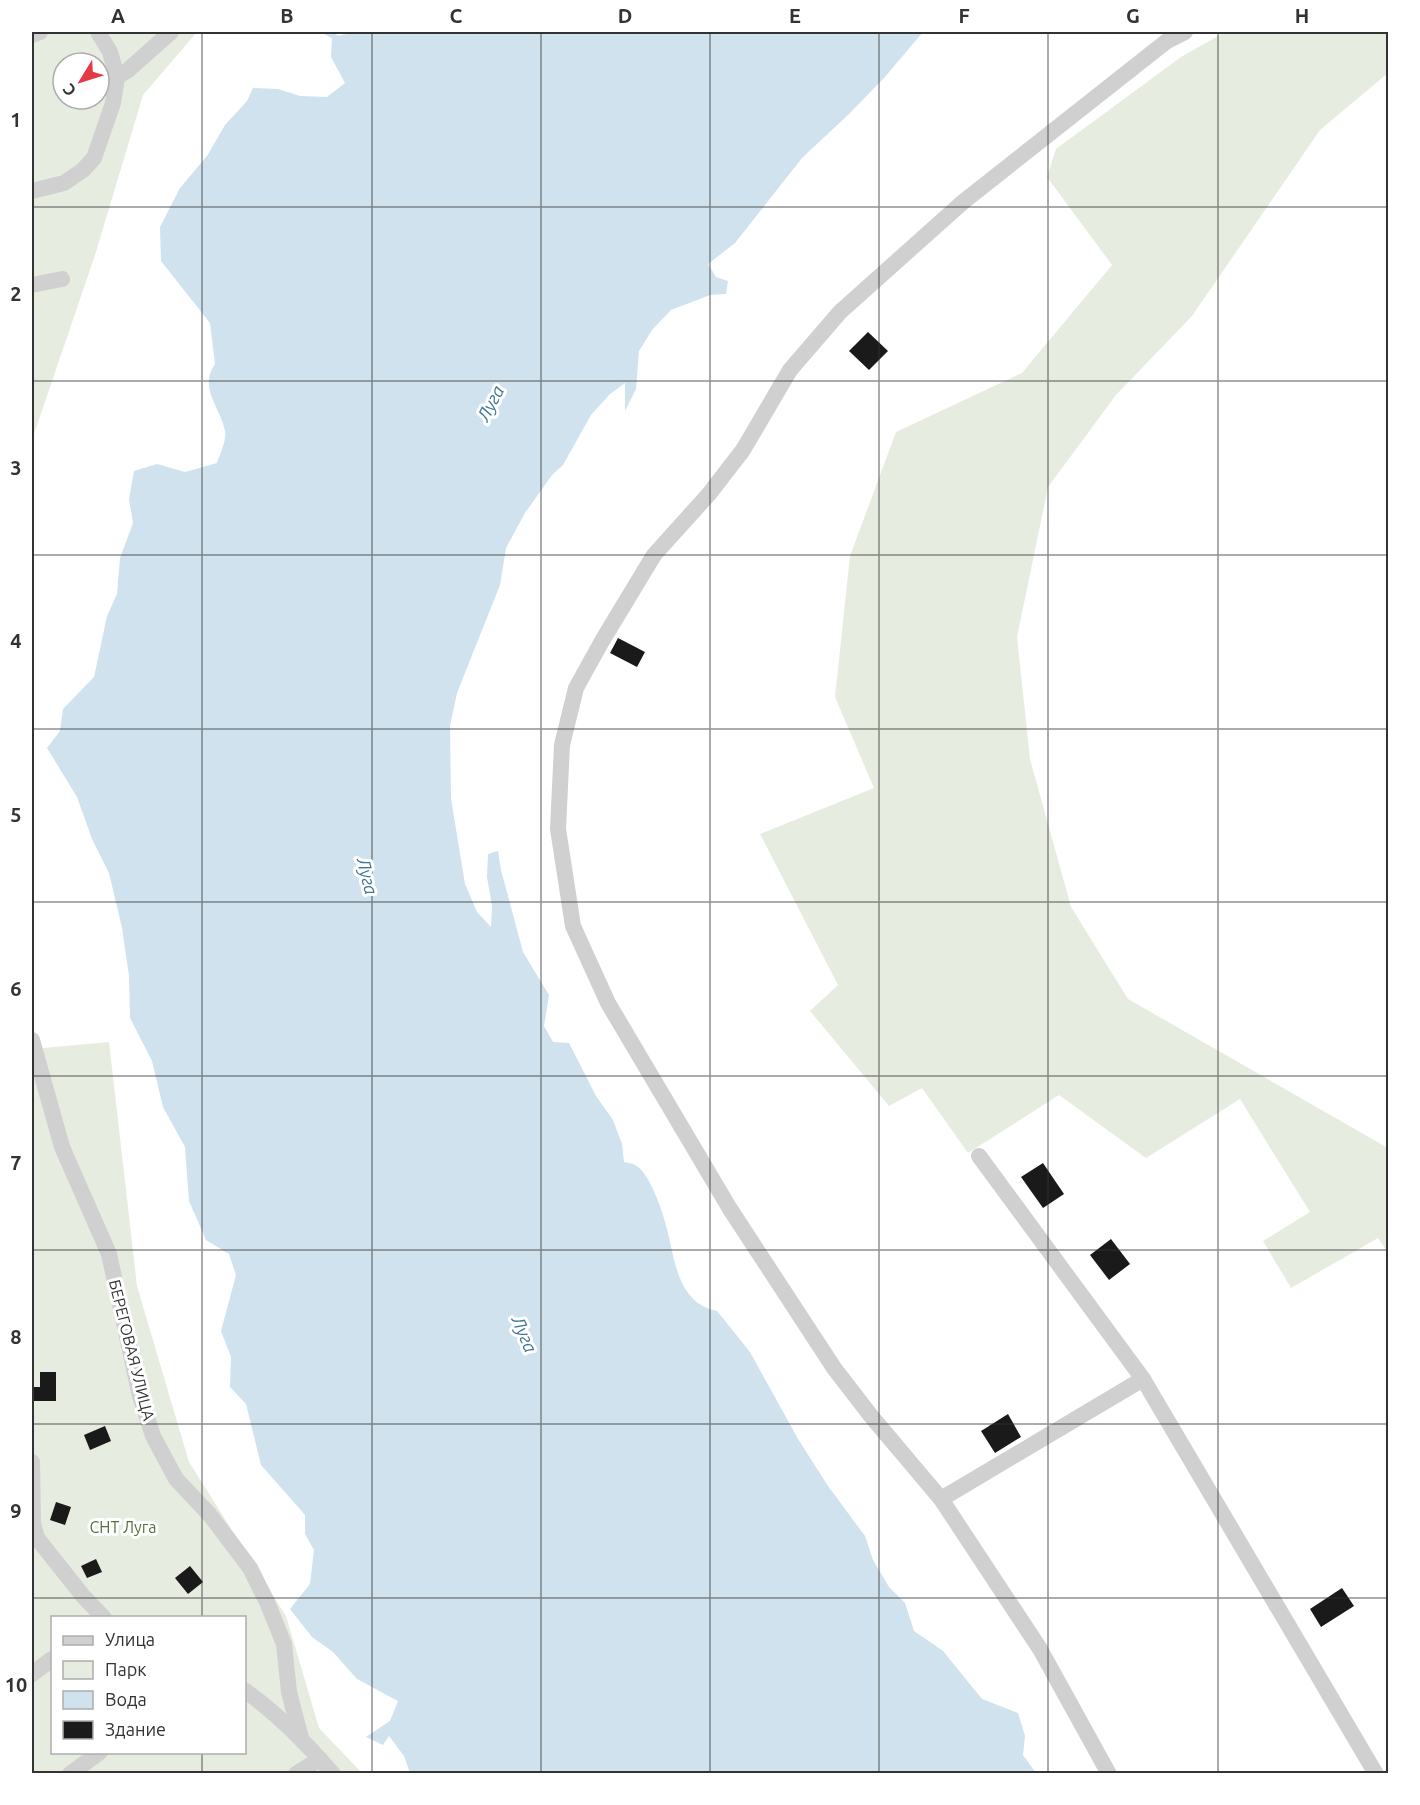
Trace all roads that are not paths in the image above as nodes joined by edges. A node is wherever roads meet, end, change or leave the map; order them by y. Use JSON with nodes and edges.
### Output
{"nodes":[{"id":1,"x":40,"y":32,"type":"edge"},
{"id":2,"x":98,"y":32,"type":"edge"},
{"id":3,"x":171,"y":32,"type":"edge"},
{"id":4,"x":1185,"y":32,"type":"edge"},
{"id":5,"x":32,"y":35,"type":"edge"},
{"id":6,"x":117,"y":77,"type":"junction"},
{"id":7,"x":32,"y":191,"type":"edge"},
{"id":8,"x":62,"y":279,"type":"dead end"},
{"id":9,"x":32,"y":285,"type":"edge"},
{"id":10,"x":32,"y":1040,"type":"edge"},
{"id":11,"x":980,"y":1156,"type":"dead end"},
{"id":12,"x":1143,"y":1379,"type":"junction"},
{"id":13,"x":32,"y":1462,"type":"edge"},
{"id":14,"x":941,"y":1499,"type":"junction"},
{"id":15,"x":34,"y":1539,"type":"edge"},
{"id":16,"x":103,"y":1616,"type":"edge"},
{"id":17,"x":51,"y":1660,"type":"edge"},
{"id":18,"x":32,"y":1674,"type":"edge"},
{"id":19,"x":246,"y":1691,"type":"edge"},
{"id":20,"x":301,"y":1738,"type":"junction"},
{"id":21,"x":97,"y":1754,"type":"edge"},
{"id":22,"x":320,"y":1759,"type":"junction"},
{"id":23,"x":70,"y":1773,"type":"edge"},
{"id":24,"x":296,"y":1773,"type":"edge"},
{"id":25,"x":333,"y":1773,"type":"edge"},
{"id":26,"x":1109,"y":1773,"type":"edge"},
{"id":27,"x":1376,"y":1773,"type":"edge"}],
"edges":[{"from":1,"to":5,"type":"street"},
{"from":2,"to":6,"type":"street"},
{"from":3,"to":6,"type":"street"},
{"from":4,"to":14,"type":"street"},
{"from":6,"to":7,"type":"street"},
{"from":8,"to":9,"type":"street"},
{"from":10,"to":20,"type":"street","name":"БЕРЕГОВАЯ УЛИЦА"},
{"from":11,"to":12,"type":"street"},
{"from":12,"to":14,"type":"street"},
{"from":12,"to":27,"type":"street"},
{"from":13,"to":15,"type":"street"},
{"from":14,"to":26,"type":"street"},
{"from":15,"to":16,"type":"street"},
{"from":17,"to":18,"type":"street"},
{"from":19,"to":20,"type":"street"},
{"from":20,"to":22,"type":"street"},
{"from":21,"to":23,"type":"street"},
{"from":22,"to":24,"type":"street"},
{"from":22,"to":25,"type":"street"}]}
